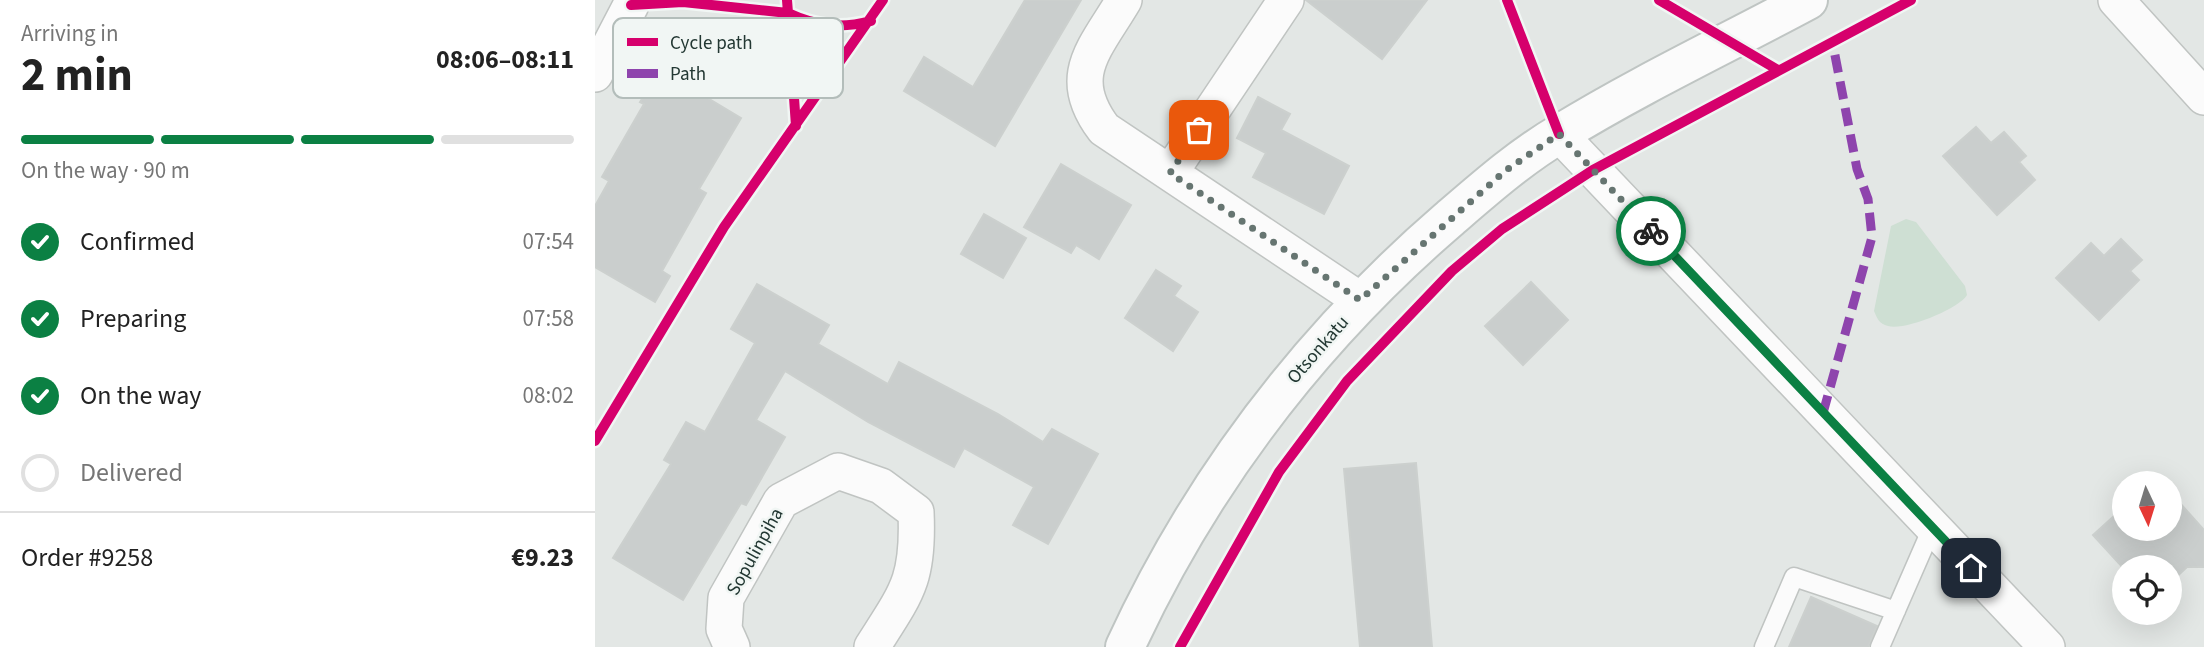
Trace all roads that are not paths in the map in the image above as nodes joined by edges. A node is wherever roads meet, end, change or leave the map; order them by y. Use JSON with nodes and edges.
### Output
{"nodes":[{"id":1,"x":1124,"y":0,"type":"edge"},
{"id":2,"x":1286,"y":0,"type":"edge"},
{"id":3,"x":1808,"y":0,"type":"edge"},
{"id":4,"x":2116,"y":0,"type":"edge"},
{"id":5,"x":631,"y":5,"type":"dead end"},
{"id":6,"x":624,"y":18,"type":"edge"},
{"id":7,"x":613,"y":40,"type":"edge"},
{"id":8,"x":595,"y":74,"type":"edge"},
{"id":9,"x":2204,"y":97,"type":"edge"},
{"id":10,"x":1559,"y":134,"type":"junction"},
{"id":11,"x":1170,"y":173,"type":"junction"},
{"id":12,"x":1360,"y":300,"type":"junction"},
{"id":13,"x":1932,"y":528,"type":"junction"},
{"id":14,"x":1896,"y":611,"type":"junction"},
{"id":15,"x":732,"y":647,"type":"edge"},
{"id":16,"x":872,"y":647,"type":"edge"},
{"id":17,"x":1125,"y":647,"type":"edge"},
{"id":18,"x":1764,"y":647,"type":"edge"},
{"id":19,"x":1880,"y":647,"type":"edge"},
{"id":20,"x":2047,"y":647,"type":"edge"}],
"edges":[{"from":1,"to":11,"type":"street"},
{"from":2,"to":11,"type":"street"},
{"from":3,"to":10,"type":"street","name":"Otsonkatu"},
{"from":4,"to":9,"type":"street"},
{"from":5,"to":6,"type":"street"},
{"from":7,"to":8,"type":"street"},
{"from":10,"to":12,"type":"street","name":"Otsonkatu"},
{"from":10,"to":13,"type":"street"},
{"from":11,"to":12,"type":"street"},
{"from":12,"to":17,"type":"street","name":"Otsonkatu"},
{"from":13,"to":14,"type":"lane"},
{"from":13,"to":20,"type":"street"},
{"from":14,"to":18,"type":"lane"},
{"from":14,"to":19,"type":"lane"},
{"from":15,"to":16,"type":"street","name":"Sopulinpiha"}]}
